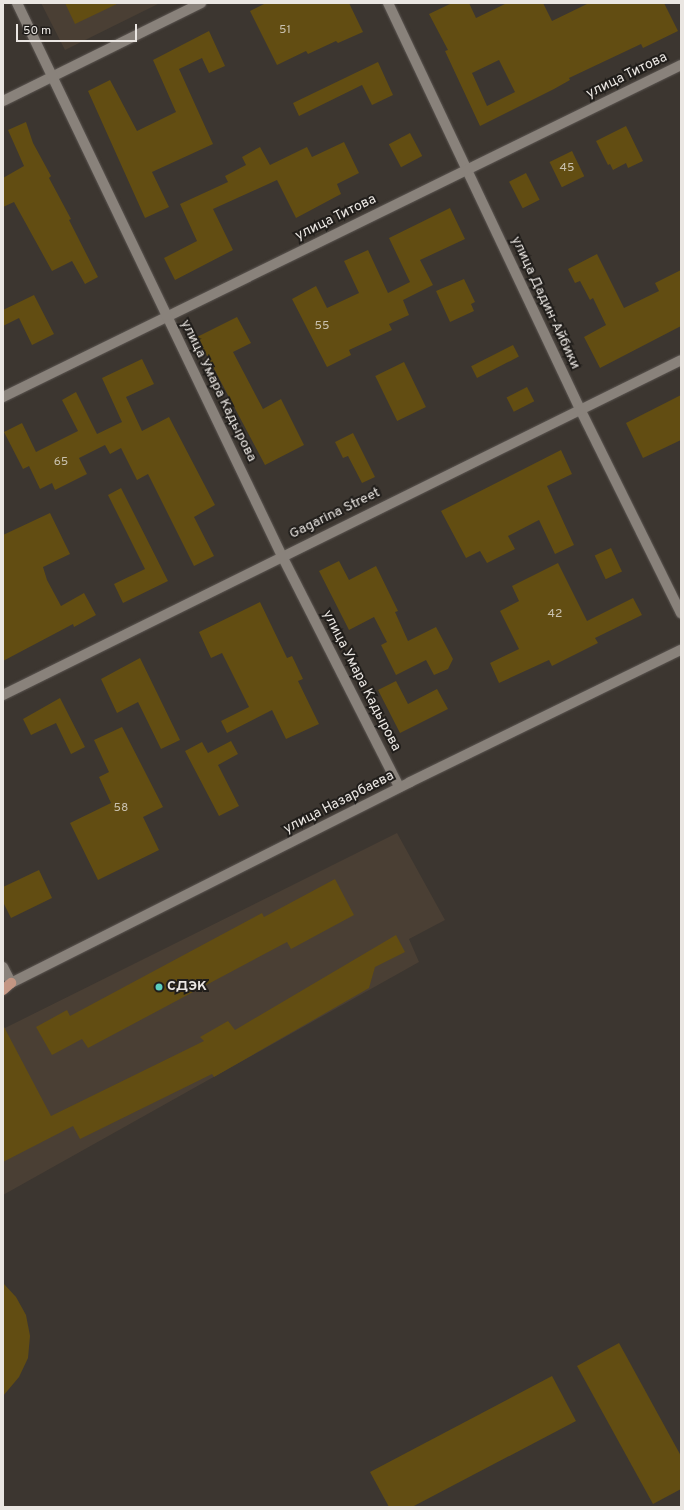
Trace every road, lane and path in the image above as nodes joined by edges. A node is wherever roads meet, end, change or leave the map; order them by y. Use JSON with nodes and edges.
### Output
{"nodes":[{"id":1,"x":17,"y":3,"type":"edge"},
{"id":2,"x":201,"y":3,"type":"edge"},
{"id":3,"x":388,"y":3,"type":"edge"},
{"id":4,"x":681,"y":65,"type":"edge"},
{"id":5,"x":52,"y":77,"type":"junction"},
{"id":6,"x":3,"y":101,"type":"edge"},
{"id":7,"x":467,"y":170,"type":"junction"},
{"id":8,"x":166,"y":316,"type":"junction"},
{"id":9,"x":681,"y":360,"type":"edge"},
{"id":10,"x":3,"y":398,"type":"edge"},
{"id":11,"x":580,"y":409,"type":"junction"},
{"id":12,"x":282,"y":556,"type":"junction"},
{"id":13,"x":681,"y":613,"type":"edge"},
{"id":14,"x":681,"y":650,"type":"edge"},
{"id":15,"x":3,"y":695,"type":"edge"},
{"id":16,"x":399,"y":788,"type":"junction"},
{"id":17,"x":3,"y":967,"type":"edge"},
{"id":18,"x":6,"y":987,"type":"edge"}],
"edges":[{"from":1,"to":5,"type":"street","name":"улица Умара Кадырова"},
{"from":2,"to":5,"type":"street"},
{"from":3,"to":7,"type":"street","name":"улица Дадин-Айбики"},
{"from":4,"to":7,"type":"street","name":"улица Титова"},
{"from":5,"to":6,"type":"street"},
{"from":5,"to":8,"type":"street","name":"улица Умара Кадырова"},
{"from":7,"to":8,"type":"street","name":"улица Титова"},
{"from":7,"to":11,"type":"street","name":"улица Дадин-Айбики"},
{"from":8,"to":10,"type":"street","name":"улица Титова"},
{"from":8,"to":12,"type":"street","name":"улица Умара Кадырова"},
{"from":9,"to":11,"type":"street","name":"Gagarina Street"},
{"from":11,"to":12,"type":"street","name":"Gagarina Street"},
{"from":11,"to":13,"type":"street","name":"улица Дадин-Айбики"},
{"from":12,"to":15,"type":"street","name":"Gagarina Street"},
{"from":12,"to":16,"type":"street","name":"улица Умара Кадырова"},
{"from":14,"to":16,"type":"street","name":"улица Назарбаева"},
{"from":16,"to":18,"type":"street","name":"улица Назарбаева"},
{"from":17,"to":18,"type":"street"}]}
